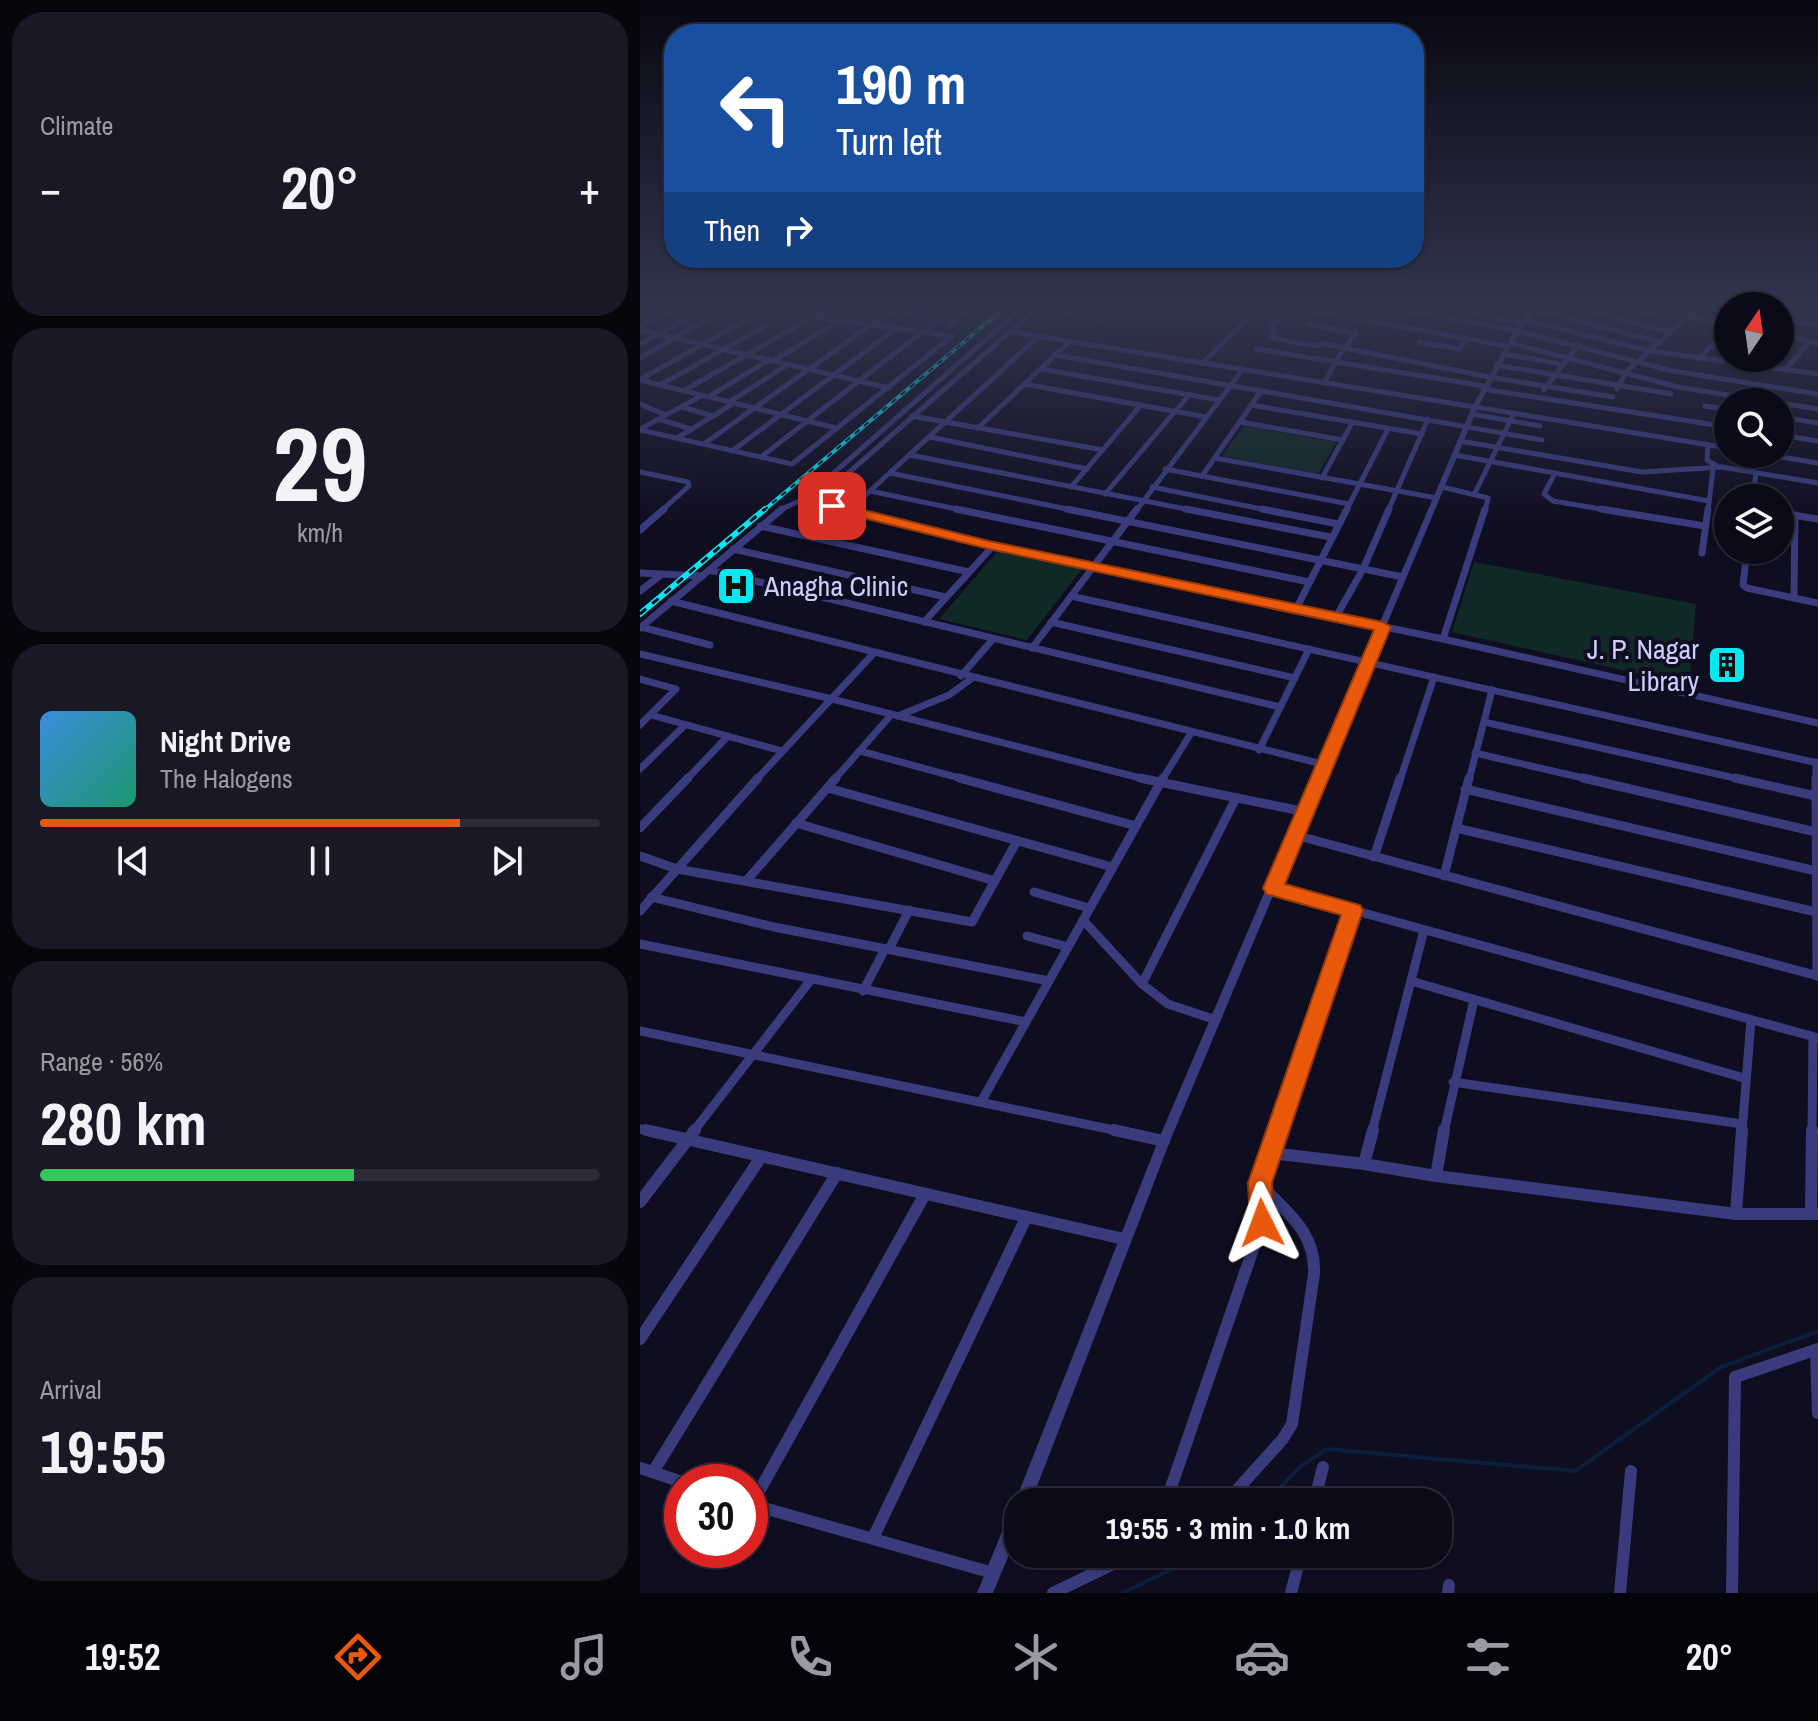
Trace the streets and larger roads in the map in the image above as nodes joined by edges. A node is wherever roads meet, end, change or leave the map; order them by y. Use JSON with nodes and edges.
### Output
{"nodes":[{"id":1,"x":672,"y":378,"type":"edge"},
{"id":2,"x":707,"y":378,"type":"edge"},
{"id":3,"x":738,"y":378,"type":"edge"},
{"id":4,"x":767,"y":378,"type":"edge"},
{"id":5,"x":797,"y":378,"type":"edge"},
{"id":6,"x":832,"y":378,"type":"edge"},
{"id":7,"x":840,"y":378,"type":"edge"},
{"id":8,"x":865,"y":378,"type":"edge"},
{"id":9,"x":901,"y":378,"type":"edge"},
{"id":10,"x":940,"y":378,"type":"edge"},
{"id":11,"x":957,"y":378,"type":"edge"},
{"id":12,"x":993,"y":378,"type":"edge"},
{"id":13,"x":1030,"y":378,"type":"edge"},
{"id":14,"x":1094,"y":378,"type":"edge"},
{"id":15,"x":1188,"y":378,"type":"edge"},
{"id":16,"x":1236,"y":378,"type":"edge"},
{"id":17,"x":1297,"y":378,"type":"edge"},
{"id":18,"x":1326,"y":378,"type":"edge"},
{"id":19,"x":1446,"y":378,"type":"edge"},
{"id":20,"x":1462,"y":378,"type":"edge"},
{"id":21,"x":1488,"y":378,"type":"edge"},
{"id":22,"x":1552,"y":378,"type":"edge"},
{"id":23,"x":1574,"y":378,"type":"edge"},
{"id":24,"x":1623,"y":378,"type":"edge"},
{"id":25,"x":1648,"y":378,"type":"edge"},
{"id":26,"x":1721,"y":378,"type":"edge"},
{"id":27,"x":640,"y":380,"type":"edge"},
{"id":28,"x":859,"y":383,"type":"junction"},
{"id":29,"x":1324,"y":383,"type":"junction"},
{"id":30,"x":1024,"y":384,"type":"junction"},
{"id":31,"x":1485,"y":384,"type":"junction"},
{"id":32,"x":660,"y":385,"type":"junction"},
{"id":33,"x":1231,"y":386,"type":"junction"},
{"id":34,"x":1619,"y":386,"type":"junction"},
{"id":35,"x":1546,"y":387,"type":"junction"},
{"id":36,"x":889,"y":388,"type":"junction"},
{"id":37,"x":684,"y":391,"type":"junction"},
{"id":38,"x":1261,"y":391,"type":"junction"},
{"id":39,"x":1810,"y":392,"type":"junction"},
{"id":40,"x":1714,"y":393,"type":"edge"},
{"id":41,"x":1671,"y":394,"type":"dead end"},
{"id":42,"x":1818,"y":394,"type":"edge"},
{"id":43,"x":1189,"y":395,"type":"junction"},
{"id":44,"x":705,"y":396,"type":"junction"},
{"id":45,"x":1531,"y":397,"type":"junction"},
{"id":46,"x":1613,"y":397,"type":"junction"},
{"id":47,"x":1540,"y":398,"type":"junction"},
{"id":48,"x":1219,"y":400,"type":"junction"},
{"id":49,"x":731,"y":403,"type":"junction"},
{"id":50,"x":640,"y":404,"type":"edge"},
{"id":51,"x":1141,"y":405,"type":"junction"},
{"id":52,"x":1251,"y":405,"type":"junction"},
{"id":53,"x":1794,"y":405,"type":"edge"},
{"id":54,"x":1705,"y":406,"type":"dead end"},
{"id":55,"x":682,"y":407,"type":"junction"},
{"id":56,"x":1714,"y":407,"type":"edge"},
{"id":57,"x":754,"y":409,"type":"junction"},
{"id":58,"x":1814,"y":409,"type":"edge"},
{"id":59,"x":1473,"y":410,"type":"junction"},
{"id":60,"x":1611,"y":410,"type":"junction"},
{"id":61,"x":1175,"y":411,"type":"junction"},
{"id":62,"x":1514,"y":413,"type":"junction"},
{"id":63,"x":666,"y":415,"type":"junction"},
{"id":64,"x":780,"y":415,"type":"junction"},
{"id":65,"x":1525,"y":415,"type":"junction"},
{"id":66,"x":713,"y":416,"type":"junction"},
{"id":67,"x":912,"y":416,"type":"junction"},
{"id":68,"x":1206,"y":417,"type":"junction"},
{"id":69,"x":659,"y":419,"type":"junction"},
{"id":70,"x":1428,"y":419,"type":"junction"},
{"id":71,"x":1794,"y":419,"type":"edge"},
{"id":72,"x":1512,"y":421,"type":"junction"},
{"id":73,"x":1810,"y":421,"type":"junction"},
{"id":74,"x":807,"y":422,"type":"junction"},
{"id":75,"x":946,"y":422,"type":"junction"},
{"id":76,"x":1240,"y":422,"type":"junction"},
{"id":77,"x":1352,"y":423,"type":"junction"},
{"id":78,"x":1818,"y":423,"type":"edge"},
{"id":79,"x":1714,"y":425,"type":"edge"},
{"id":80,"x":1467,"y":426,"type":"junction"},
{"id":81,"x":1540,"y":426,"type":"dead end"},
{"id":82,"x":836,"y":428,"type":"junction"},
{"id":83,"x":978,"y":428,"type":"junction"},
{"id":84,"x":1606,"y":428,"type":"junction"},
{"id":85,"x":691,"y":429,"type":"junction"},
{"id":86,"x":1388,"y":429,"type":"junction"},
{"id":87,"x":640,"y":430,"type":"edge"},
{"id":88,"x":1504,"y":433,"type":"junction"},
{"id":89,"x":1422,"y":434,"type":"junction"},
{"id":90,"x":930,"y":437,"type":"junction"},
{"id":91,"x":1794,"y":437,"type":"edge"},
{"id":92,"x":677,"y":438,"type":"junction"},
{"id":93,"x":1343,"y":440,"type":"junction"},
{"id":94,"x":1542,"y":440,"type":"dead end"},
{"id":95,"x":1460,"y":441,"type":"junction"},
{"id":96,"x":1818,"y":441,"type":"edge"},
{"id":97,"x":704,"y":444,"type":"junction"},
{"id":98,"x":1708,"y":445,"type":"junction"},
{"id":99,"x":1714,"y":446,"type":"edge"},
{"id":100,"x":1497,"y":447,"type":"junction"},
{"id":101,"x":1103,"y":450,"type":"junction"},
{"id":102,"x":732,"y":451,"type":"junction"},
{"id":103,"x":910,"y":455,"type":"junction"},
{"id":104,"x":1455,"y":455,"type":"junction"},
{"id":105,"x":761,"y":457,"type":"junction"},
{"id":106,"x":1215,"y":458,"type":"junction"},
{"id":107,"x":1794,"y":459,"type":"edge"},
{"id":108,"x":1488,"y":461,"type":"junction"},
{"id":109,"x":1818,"y":463,"type":"edge"},
{"id":110,"x":1714,"y":465,"type":"edge"},
{"id":111,"x":1718,"y":468,"type":"junction"},
{"id":112,"x":1087,"y":469,"type":"junction"},
{"id":113,"x":1165,"y":469,"type":"junction"},
{"id":114,"x":640,"y":472,"type":"edge"},
{"id":115,"x":890,"y":473,"type":"junction"},
{"id":116,"x":1756,"y":473,"type":"junction"},
{"id":117,"x":1554,"y":475,"type":"junction"},
{"id":118,"x":1202,"y":476,"type":"junction"},
{"id":119,"x":1322,"y":478,"type":"junction"},
{"id":120,"x":1818,"y":483,"type":"edge"},
{"id":121,"x":1755,"y":484,"type":"edge"},
{"id":122,"x":1360,"y":485,"type":"junction"},
{"id":123,"x":1071,"y":487,"type":"junction"},
{"id":124,"x":1152,"y":487,"type":"junction"},
{"id":125,"x":870,"y":491,"type":"junction"},
{"id":126,"x":1396,"y":491,"type":"junction"},
{"id":127,"x":1439,"y":493,"type":"junction"},
{"id":128,"x":1475,"y":493,"type":"junction"},
{"id":129,"x":1105,"y":494,"type":"junction"},
{"id":130,"x":803,"y":501,"type":"junction"},
{"id":131,"x":1141,"y":501,"type":"junction"},
{"id":132,"x":1709,"y":501,"type":"junction"},
{"id":133,"x":815,"y":502,"type":"junction"},
{"id":134,"x":1349,"y":504,"type":"junction"},
{"id":135,"x":848,"y":511,"type":"junction"},
{"id":136,"x":1795,"y":515,"type":"joint"},
{"id":137,"x":1818,"y":519,"type":"edge"},
{"id":138,"x":1125,"y":521,"type":"junction"},
{"id":139,"x":1338,"y":524,"type":"junction"},
{"id":140,"x":760,"y":526,"type":"junction"},
{"id":141,"x":1705,"y":526,"type":"junction"},
{"id":142,"x":640,"y":530,"type":"edge"},
{"id":143,"x":1330,"y":537,"type":"junction"},
{"id":144,"x":1112,"y":542,"type":"junction"},
{"id":145,"x":993,"y":546,"type":"junction"},
{"id":146,"x":733,"y":549,"type":"junction"},
{"id":147,"x":1702,"y":553,"type":"dead end"},
{"id":148,"x":1320,"y":560,"type":"junction"},
{"id":149,"x":1746,"y":564,"type":"edge"},
{"id":150,"x":1093,"y":567,"type":"junction"},
{"id":151,"x":1363,"y":569,"type":"junction"},
{"id":152,"x":969,"y":572,"type":"junction"},
{"id":153,"x":640,"y":573,"type":"edge"},
{"id":154,"x":706,"y":573,"type":"junction"},
{"id":155,"x":661,"y":575,"type":"junction"},
{"id":156,"x":1403,"y":577,"type":"junction"},
{"id":157,"x":1309,"y":582,"type":"junction"},
{"id":158,"x":640,"y":591,"type":"edge"},
{"id":159,"x":1071,"y":596,"type":"junction"},
{"id":160,"x":946,"y":597,"type":"junction"},
{"id":161,"x":1794,"y":598,"type":"junction"},
{"id":162,"x":671,"y":601,"type":"junction"},
{"id":163,"x":1818,"y":603,"type":"edge"},
{"id":164,"x":1296,"y":609,"type":"junction"},
{"id":165,"x":1336,"y":617,"type":"junction"},
{"id":166,"x":924,"y":622,"type":"junction"},
{"id":167,"x":1051,"y":622,"type":"junction"},
{"id":168,"x":640,"y":627,"type":"edge"},
{"id":169,"x":1383,"y":627,"type":"junction"},
{"id":170,"x":993,"y":639,"type":"junction"},
{"id":171,"x":1443,"y":639,"type":"junction"},
{"id":172,"x":710,"y":645,"type":"dead end"},
{"id":173,"x":1032,"y":648,"type":"junction"},
{"id":174,"x":1309,"y":649,"type":"junction"},
{"id":175,"x":640,"y":654,"type":"edge"},
{"id":176,"x":873,"y":654,"type":"junction"},
{"id":177,"x":1367,"y":662,"type":"junction"},
{"id":178,"x":961,"y":676,"type":"junction"},
{"id":179,"x":1434,"y":677,"type":"junction"},
{"id":180,"x":1295,"y":678,"type":"junction"},
{"id":181,"x":640,"y":679,"type":"edge"},
{"id":182,"x":971,"y":679,"type":"junction"},
{"id":183,"x":1492,"y":690,"type":"junction"},
{"id":184,"x":832,"y":699,"type":"junction"},
{"id":185,"x":1280,"y":707,"type":"junction"},
{"id":186,"x":651,"y":715,"type":"junction"},
{"id":187,"x":894,"y":715,"type":"junction"},
{"id":188,"x":1484,"y":722,"type":"junction"},
{"id":189,"x":1818,"y":723,"type":"edge"},
{"id":190,"x":640,"y":725,"type":"edge"},
{"id":191,"x":685,"y":725,"type":"junction"},
{"id":192,"x":1191,"y":733,"type":"junction"},
{"id":193,"x":728,"y":736,"type":"junction"},
{"id":194,"x":1259,"y":750,"type":"junction"},
{"id":195,"x":782,"y":751,"type":"junction"},
{"id":196,"x":860,"y":751,"type":"junction"},
{"id":197,"x":1475,"y":753,"type":"junction"},
{"id":198,"x":1817,"y":762,"type":"edge"},
{"id":199,"x":1326,"y":765,"type":"junction"},
{"id":200,"x":640,"y":769,"type":"edge"},
{"id":201,"x":1160,"y":783,"type":"junction"},
{"id":202,"x":828,"y":788,"type":"junction"},
{"id":203,"x":1465,"y":789,"type":"junction"},
{"id":204,"x":1816,"y":796,"type":"edge"},
{"id":205,"x":1236,"y":798,"type":"junction"},
{"id":206,"x":1306,"y":812,"type":"junction"},
{"id":207,"x":796,"y":823,"type":"junction"},
{"id":208,"x":1136,"y":826,"type":"junction"},
{"id":209,"x":640,"y":828,"type":"edge"},
{"id":210,"x":1456,"y":828,"type":"junction"},
{"id":211,"x":1816,"y":832,"type":"edge"},
{"id":212,"x":1295,"y":835,"type":"junction"},
{"id":213,"x":1017,"y":841,"type":"junction"},
{"id":214,"x":640,"y":856,"type":"edge"},
{"id":215,"x":1374,"y":857,"type":"junction"},
{"id":216,"x":1112,"y":867,"type":"junction"},
{"id":217,"x":677,"y":869,"type":"junction"},
{"id":218,"x":1816,"y":871,"type":"edge"},
{"id":219,"x":1444,"y":876,"type":"junction"},
{"id":220,"x":747,"y":880,"type":"junction"},
{"id":221,"x":995,"y":881,"type":"junction"},
{"id":222,"x":1273,"y":888,"type":"junction"},
{"id":223,"x":1034,"y":892,"type":"dead end"},
{"id":224,"x":651,"y":897,"type":"junction"},
{"id":225,"x":1089,"y":908,"type":"junction"},
{"id":226,"x":641,"y":909,"type":"edge"},
{"id":227,"x":909,"y":910,"type":"junction"},
{"id":228,"x":1353,"y":910,"type":"junction"},
{"id":229,"x":1816,"y":912,"type":"edge"},
{"id":230,"x":1083,"y":920,"type":"junction"},
{"id":231,"x":1424,"y":930,"type":"junction"},
{"id":232,"x":1027,"y":936,"type":"dead end"},
{"id":233,"x":640,"y":944,"type":"edge"},
{"id":234,"x":1068,"y":947,"type":"junction"},
{"id":235,"x":887,"y":949,"type":"junction"},
{"id":236,"x":1817,"y":976,"type":"edge"},
{"id":237,"x":810,"y":981,"type":"junction"},
{"id":238,"x":1049,"y":981,"type":"junction"},
{"id":239,"x":1411,"y":981,"type":"junction"},
{"id":240,"x":1142,"y":984,"type":"junction"},
{"id":241,"x":863,"y":991,"type":"junction"},
{"id":242,"x":1474,"y":1000,"type":"junction"},
{"id":243,"x":1216,"y":1020,"type":"junction"},
{"id":244,"x":1751,"y":1020,"type":"junction"},
{"id":245,"x":1026,"y":1022,"type":"junction"},
{"id":246,"x":640,"y":1031,"type":"edge"},
{"id":247,"x":1816,"y":1037,"type":"edge"},
{"id":248,"x":753,"y":1053,"type":"junction"},
{"id":249,"x":1744,"y":1078,"type":"junction"},
{"id":250,"x":1453,"y":1082,"type":"junction"},
{"id":251,"x":981,"y":1102,"type":"junction"},
{"id":252,"x":1742,"y":1124,"type":"junction"},
{"id":253,"x":640,"y":1129,"type":"edge"},
{"id":254,"x":687,"y":1138,"type":"junction"},
{"id":255,"x":1164,"y":1141,"type":"junction"},
{"id":256,"x":1271,"y":1153,"type":"junction"},
{"id":257,"x":761,"y":1157,"type":"junction"},
{"id":258,"x":1364,"y":1164,"type":"junction"},
{"id":259,"x":837,"y":1173,"type":"junction"},
{"id":260,"x":1436,"y":1176,"type":"junction"},
{"id":261,"x":1260,"y":1183,"type":"junction"},
{"id":262,"x":925,"y":1194,"type":"junction"},
{"id":263,"x":640,"y":1202,"type":"edge"},
{"id":264,"x":1736,"y":1214,"type":"junction"},
{"id":265,"x":1814,"y":1214,"type":"edge"},
{"id":266,"x":1026,"y":1218,"type":"junction"},
{"id":267,"x":1124,"y":1239,"type":"junction"},
{"id":268,"x":640,"y":1339,"type":"edge"},
{"id":269,"x":1817,"y":1349,"type":"edge"},
{"id":270,"x":1818,"y":1413,"type":"edge"},
{"id":271,"x":1323,"y":1467,"type":"dead end"},
{"id":272,"x":646,"y":1470,"type":"edge"},
{"id":273,"x":1631,"y":1471,"type":"dead end"},
{"id":274,"x":768,"y":1474,"type":"edge"},
{"id":275,"x":1029,"y":1488,"type":"edge"},
{"id":276,"x":1171,"y":1488,"type":"edge"},
{"id":277,"x":1239,"y":1488,"type":"edge"},
{"id":278,"x":1318,"y":1488,"type":"edge"},
{"id":279,"x":768,"y":1509,"type":"edge"},
{"id":280,"x":873,"y":1538,"type":"junction"},
{"id":281,"x":1004,"y":1547,"type":"edge"},
{"id":282,"x":1105,"y":1568,"type":"edge"},
{"id":283,"x":1297,"y":1568,"type":"edge"},
{"id":284,"x":993,"y":1573,"type":"junction"},
{"id":285,"x":985,"y":1593,"type":"edge"},
{"id":286,"x":1053,"y":1593,"type":"edge"},
{"id":287,"x":1291,"y":1593,"type":"edge"},
{"id":288,"x":1620,"y":1593,"type":"edge"},
{"id":289,"x":1732,"y":1593,"type":"edge"}],
"edges":[{"from":1,"to":32,"type":"street"},
{"from":2,"to":37,"type":"street"},
{"from":3,"to":44,"type":"street"},
{"from":4,"to":49,"type":"street"},
{"from":5,"to":57,"type":"street"},
{"from":6,"to":64,"type":"street"},
{"from":7,"to":28,"type":"street"},
{"from":8,"to":28,"type":"street"},
{"from":9,"to":36,"type":"street"},
{"from":10,"to":130,"type":"street"},
{"from":11,"to":67,"type":"street"},
{"from":12,"to":75,"type":"street"},
{"from":13,"to":30,"type":"street"},
{"from":14,"to":43,"type":"street"},
{"from":15,"to":33,"type":"street"},
{"from":16,"to":33,"type":"street"},
{"from":17,"to":29,"type":"street"},
{"from":18,"to":29,"type":"street"},
{"from":19,"to":31,"type":"street"},
{"from":20,"to":31,"type":"street"},
{"from":21,"to":31,"type":"street"},
{"from":22,"to":35,"type":"street"},
{"from":23,"to":34,"type":"street"},
{"from":24,"to":34,"type":"street"},
{"from":25,"to":40,"type":"street"},
{"from":26,"to":39,"type":"street"},
{"from":27,"to":32,"type":"street"},
{"from":28,"to":36,"type":"street"},
{"from":28,"to":74,"type":"street"},
{"from":29,"to":59,"type":"street"},
{"from":30,"to":51,"type":"street"},
{"from":30,"to":83,"type":"street"},
{"from":31,"to":35,"type":"street"},
{"from":31,"to":45,"type":"street"},
{"from":31,"to":59,"type":"street"},
{"from":32,"to":37,"type":"street"},
{"from":33,"to":38,"type":"street"},
{"from":33,"to":48,"type":"street"},
{"from":34,"to":41,"type":"street"},
{"from":34,"to":46,"type":"street"},
{"from":35,"to":46,"type":"street"},
{"from":35,"to":47,"type":"street"},
{"from":36,"to":82,"type":"street"},
{"from":37,"to":44,"type":"street"},
{"from":38,"to":52,"type":"street"},
{"from":38,"to":70,"type":"street"},
{"from":39,"to":42,"type":"street"},
{"from":39,"to":58,"type":"street"},
{"from":43,"to":48,"type":"street"},
{"from":43,"to":61,"type":"street"},
{"from":44,"to":49,"type":"street"},
{"from":44,"to":55,"type":"street"},
{"from":45,"to":47,"type":"street"},
{"from":45,"to":65,"type":"street"},
{"from":46,"to":60,"type":"street"},
{"from":47,"to":60,"type":"street"},
{"from":48,"to":68,"type":"street"},
{"from":49,"to":57,"type":"street"},
{"from":49,"to":66,"type":"street"},
{"from":50,"to":63,"type":"street"},
{"from":51,"to":61,"type":"street"},
{"from":51,"to":101,"type":"street"},
{"from":52,"to":76,"type":"street"},
{"from":52,"to":77,"type":"street"},
{"from":53,"to":58,"type":"street"},
{"from":54,"to":56,"type":"street"},
{"from":55,"to":63,"type":"street"},
{"from":55,"to":66,"type":"street"},
{"from":57,"to":64,"type":"street"},
{"from":57,"to":97,"type":"street"},
{"from":58,"to":73,"type":"street"},
{"from":59,"to":62,"type":"street"},
{"from":59,"to":72,"type":"street"},
{"from":59,"to":80,"type":"street"},
{"from":60,"to":79,"type":"street"},
{"from":60,"to":84,"type":"street"},
{"from":61,"to":68,"type":"street"},
{"from":61,"to":129,"type":"street"},
{"from":62,"to":65,"type":"street"},
{"from":62,"to":72,"type":"street"},
{"from":63,"to":69,"type":"street"},
{"from":64,"to":74,"type":"street"},
{"from":64,"to":102,"type":"street"},
{"from":65,"to":84,"type":"street"},
{"from":66,"to":85,"type":"street"},
{"from":67,"to":75,"type":"street"},
{"from":67,"to":133,"type":"street"},
{"from":68,"to":113,"type":"street"},
{"from":69,"to":85,"type":"street"},
{"from":69,"to":87,"type":"street"},
{"from":70,"to":80,"type":"street"},
{"from":70,"to":89,"type":"street"},
{"from":71,"to":73,"type":"street"},
{"from":72,"to":81,"type":"street"},
{"from":72,"to":88,"type":"street"},
{"from":73,"to":78,"type":"street"},
{"from":74,"to":82,"type":"street"},
{"from":74,"to":105,"type":"street"},
{"from":75,"to":83,"type":"street"},
{"from":75,"to":90,"type":"street"},
{"from":76,"to":93,"type":"street"},
{"from":76,"to":106,"type":"street"},
{"from":77,"to":86,"type":"street"},
{"from":77,"to":93,"type":"street"},
{"from":80,"to":88,"type":"street"},
{"from":80,"to":95,"type":"street"},
{"from":82,"to":105,"type":"street"},
{"from":83,"to":101,"type":"street"},
{"from":84,"to":98,"type":"street"},
{"from":85,"to":92,"type":"street"},
{"from":86,"to":89,"type":"street"},
{"from":86,"to":122,"type":"street"},
{"from":87,"to":92,"type":"street"},
{"from":88,"to":94,"type":"street"},
{"from":88,"to":100,"type":"street"},
{"from":89,"to":126,"type":"street"},
{"from":90,"to":103,"type":"street"},
{"from":90,"to":112,"type":"street"},
{"from":91,"to":96,"type":"street"},
{"from":92,"to":97,"type":"street"},
{"from":93,"to":119,"type":"street"},
{"from":95,"to":100,"type":"street"},
{"from":95,"to":104,"type":"street"},
{"from":97,"to":102,"type":"street"},
{"from":98,"to":99,"type":"street"},
{"from":98,"to":110,"type":"street"},
{"from":100,"to":108,"type":"street"},
{"from":100,"to":111,"type":"street"},
{"from":101,"to":112,"type":"street"},
{"from":102,"to":105,"type":"street"},
{"from":103,"to":115,"type":"street"},
{"from":103,"to":123,"type":"street"},
{"from":104,"to":108,"type":"street"},
{"from":104,"to":127,"type":"street"},
{"from":106,"to":118,"type":"street"},
{"from":106,"to":119,"type":"street"},
{"from":107,"to":109,"type":"street"},
{"from":108,"to":117,"type":"street"},
{"from":108,"to":128,"type":"street"},
{"from":111,"to":116,"type":"street"},
{"from":111,"to":132,"type":"street"},
{"from":112,"to":123,"type":"street"},
{"from":113,"to":118,"type":"street"},
{"from":113,"to":124,"type":"street"},
{"from":114,"to":142,"type":"street"},
{"from":115,"to":125,"type":"street"},
{"from":115,"to":138,"type":"street"},
{"from":116,"to":120,"type":"street"},
{"from":116,"to":121,"type":"street"},
{"from":117,"to":132,"type":"street"},
{"from":117,"to":141,"type":"street"},
{"from":118,"to":134,"type":"street"},
{"from":119,"to":122,"type":"street"},
{"from":122,"to":126,"type":"street"},
{"from":122,"to":134,"type":"street"},
{"from":123,"to":129,"type":"street"},
{"from":124,"to":131,"type":"street"},
{"from":124,"to":139,"type":"street"},
{"from":125,"to":135,"type":"street"},
{"from":125,"to":144,"type":"street"},
{"from":126,"to":127,"type":"street"},
{"from":126,"to":151,"type":"street"},
{"from":127,"to":128,"type":"street"},
{"from":127,"to":156,"type":"street"},
{"from":128,"to":171,"type":"street"},
{"from":129,"to":131,"type":"street"},
{"from":130,"to":133,"type":"street"},
{"from":130,"to":140,"type":"street"},
{"from":131,"to":138,"type":"street"},
{"from":131,"to":143,"type":"street"},
{"from":132,"to":141,"type":"street"},
{"from":133,"to":135,"type":"street"},
{"from":134,"to":139,"type":"street"},
{"from":135,"to":145,"type":"street"},
{"from":136,"to":137,"type":"street"},
{"from":136,"to":161,"type":"street"},
{"from":138,"to":144,"type":"street"},
{"from":138,"to":148,"type":"street"},
{"from":139,"to":143,"type":"street"},
{"from":140,"to":146,"type":"street"},
{"from":140,"to":152,"type":"street"},
{"from":141,"to":147,"type":"street"},
{"from":143,"to":148,"type":"street"},
{"from":144,"to":150,"type":"street"},
{"from":144,"to":157,"type":"street"},
{"from":145,"to":150,"type":"street"},
{"from":145,"to":152,"type":"street"},
{"from":146,"to":154,"type":"street"},
{"from":146,"to":160,"type":"street"},
{"from":148,"to":151,"type":"street"},
{"from":148,"to":157,"type":"street"},
{"from":149,"to":161,"type":"street"},
{"from":150,"to":159,"type":"street"},
{"from":150,"to":164,"type":"street"},
{"from":151,"to":156,"type":"street"},
{"from":151,"to":165,"type":"street"},
{"from":152,"to":160,"type":"street"},
{"from":153,"to":155,"type":"street"},
{"from":154,"to":155,"type":"street"},
{"from":154,"to":162,"type":"street"},
{"from":154,"to":166,"type":"street"},
{"from":155,"to":158,"type":"street"},
{"from":156,"to":169,"type":"street"},
{"from":157,"to":164,"type":"street"},
{"from":159,"to":167,"type":"street"},
{"from":159,"to":174,"type":"street"},
{"from":160,"to":166,"type":"street"},
{"from":161,"to":163,"type":"street"},
{"from":162,"to":168,"type":"street"},
{"from":162,"to":176,"type":"street"},
{"from":164,"to":165,"type":"street"},
{"from":165,"to":169,"type":"street"},
{"from":166,"to":170,"type":"street"},
{"from":167,"to":173,"type":"street"},
{"from":167,"to":180,"type":"street"},
{"from":168,"to":172,"type":"street"},
{"from":169,"to":171,"type":"street"},
{"from":169,"to":177,"type":"street"},
{"from":170,"to":173,"type":"street"},
{"from":170,"to":178,"type":"street"},
{"from":171,"to":189,"type":"street"},
{"from":173,"to":185,"type":"street"},
{"from":174,"to":177,"type":"street"},
{"from":174,"to":180,"type":"street"},
{"from":175,"to":184,"type":"street"},
{"from":176,"to":178,"type":"street"},
{"from":176,"to":184,"type":"street"},
{"from":177,"to":179,"type":"street"},
{"from":177,"to":199,"type":"street"},
{"from":178,"to":182,"type":"street"},
{"from":179,"to":183,"type":"street"},
{"from":179,"to":215,"type":"street"},
{"from":180,"to":185,"type":"street"},
{"from":181,"to":186,"type":"street"},
{"from":182,"to":187,"type":"street"},
{"from":182,"to":192,"type":"street"},
{"from":183,"to":188,"type":"street"},
{"from":183,"to":198,"type":"street"},
{"from":184,"to":187,"type":"street"},
{"from":184,"to":195,"type":"street"},
{"from":185,"to":194,"type":"street"},
{"from":186,"to":190,"type":"street"},
{"from":186,"to":191,"type":"street"},
{"from":187,"to":196,"type":"street"},
{"from":187,"to":201,"type":"street"},
{"from":188,"to":197,"type":"street"},
{"from":188,"to":204,"type":"street"},
{"from":191,"to":193,"type":"street"},
{"from":191,"to":200,"type":"street"},
{"from":192,"to":194,"type":"street"},
{"from":192,"to":201,"type":"street"},
{"from":193,"to":195,"type":"street"},
{"from":193,"to":209,"type":"street"},
{"from":194,"to":199,"type":"street"},
{"from":195,"to":217,"type":"street"},
{"from":196,"to":202,"type":"street"},
{"from":196,"to":208,"type":"street"},
{"from":197,"to":203,"type":"street"},
{"from":197,"to":211,"type":"street"},
{"from":198,"to":204,"type":"street"},
{"from":199,"to":206,"type":"street"},
{"from":201,"to":205,"type":"street"},
{"from":201,"to":208,"type":"street"},
{"from":202,"to":207,"type":"street"},
{"from":202,"to":213,"type":"street"},
{"from":203,"to":210,"type":"street"},
{"from":203,"to":218,"type":"street"},
{"from":204,"to":211,"type":"street"},
{"from":205,"to":206,"type":"street"},
{"from":205,"to":240,"type":"street"},
{"from":206,"to":212,"type":"street"},
{"from":207,"to":220,"type":"street"},
{"from":207,"to":221,"type":"street"},
{"from":208,"to":216,"type":"street"},
{"from":210,"to":219,"type":"street"},
{"from":210,"to":229,"type":"street"},
{"from":211,"to":218,"type":"street"},
{"from":212,"to":215,"type":"street"},
{"from":212,"to":222,"type":"street"},
{"from":213,"to":216,"type":"street"},
{"from":213,"to":221,"type":"street"},
{"from":214,"to":217,"type":"street"},
{"from":215,"to":219,"type":"street"},
{"from":216,"to":225,"type":"street"},
{"from":217,"to":220,"type":"street"},
{"from":217,"to":224,"type":"street"},
{"from":218,"to":229,"type":"street"},
{"from":219,"to":236,"type":"street"},
{"from":220,"to":227,"type":"street"},
{"from":221,"to":227,"type":"street"},
{"from":222,"to":228,"type":"street"},
{"from":222,"to":243,"type":"street"},
{"from":223,"to":225,"type":"street"},
{"from":224,"to":226,"type":"street"},
{"from":224,"to":235,"type":"street"},
{"from":225,"to":230,"type":"street"},
{"from":227,"to":235,"type":"street"},
{"from":228,"to":231,"type":"street"},
{"from":228,"to":256,"type":"street"},
{"from":229,"to":236,"type":"street"},
{"from":230,"to":234,"type":"street"},
{"from":230,"to":240,"type":"street"},
{"from":231,"to":239,"type":"street"},
{"from":231,"to":244,"type":"street"},
{"from":232,"to":234,"type":"street"},
{"from":233,"to":237,"type":"street"},
{"from":234,"to":238,"type":"street"},
{"from":235,"to":238,"type":"street"},
{"from":235,"to":241,"type":"street"},
{"from":237,"to":241,"type":"street"},
{"from":237,"to":248,"type":"street"},
{"from":238,"to":245,"type":"street"},
{"from":239,"to":242,"type":"street"},
{"from":239,"to":258,"type":"street"},
{"from":240,"to":243,"type":"street"},
{"from":241,"to":245,"type":"street"},
{"from":242,"to":249,"type":"street"},
{"from":242,"to":250,"type":"street"},
{"from":243,"to":255,"type":"street"},
{"from":244,"to":247,"type":"street"},
{"from":244,"to":249,"type":"street"},
{"from":245,"to":251,"type":"street"},
{"from":246,"to":248,"type":"street"},
{"from":247,"to":265,"type":"street"},
{"from":248,"to":251,"type":"street"},
{"from":248,"to":254,"type":"street"},
{"from":249,"to":252,"type":"street"},
{"from":250,"to":252,"type":"street"},
{"from":250,"to":260,"type":"street"},
{"from":251,"to":255,"type":"street"},
{"from":252,"to":264,"type":"street"},
{"from":253,"to":254,"type":"street"},
{"from":254,"to":257,"type":"street"},
{"from":254,"to":263,"type":"street"},
{"from":255,"to":267,"type":"street"},
{"from":256,"to":258,"type":"street"},
{"from":256,"to":261,"type":"street"},
{"from":257,"to":259,"type":"street"},
{"from":257,"to":268,"type":"street"},
{"from":258,"to":260,"type":"street"},
{"from":259,"to":262,"type":"street"},
{"from":259,"to":272,"type":"street"},
{"from":260,"to":264,"type":"street"},
{"from":261,"to":276,"type":"street"},
{"from":261,"to":277,"type":"street"},
{"from":262,"to":266,"type":"street"},
{"from":262,"to":274,"type":"street"},
{"from":264,"to":265,"type":"street"},
{"from":266,"to":267,"type":"street"},
{"from":266,"to":280,"type":"street"},
{"from":267,"to":275,"type":"street"},
{"from":269,"to":270,"type":"street"},
{"from":269,"to":289,"type":"street"},
{"from":271,"to":278,"type":"street"},
{"from":273,"to":288,"type":"street"},
{"from":279,"to":280,"type":"street"},
{"from":280,"to":284,"type":"street"},
{"from":281,"to":284,"type":"street"},
{"from":282,"to":286,"type":"street"},
{"from":283,"to":287,"type":"street"},
{"from":284,"to":285,"type":"street"}]}
